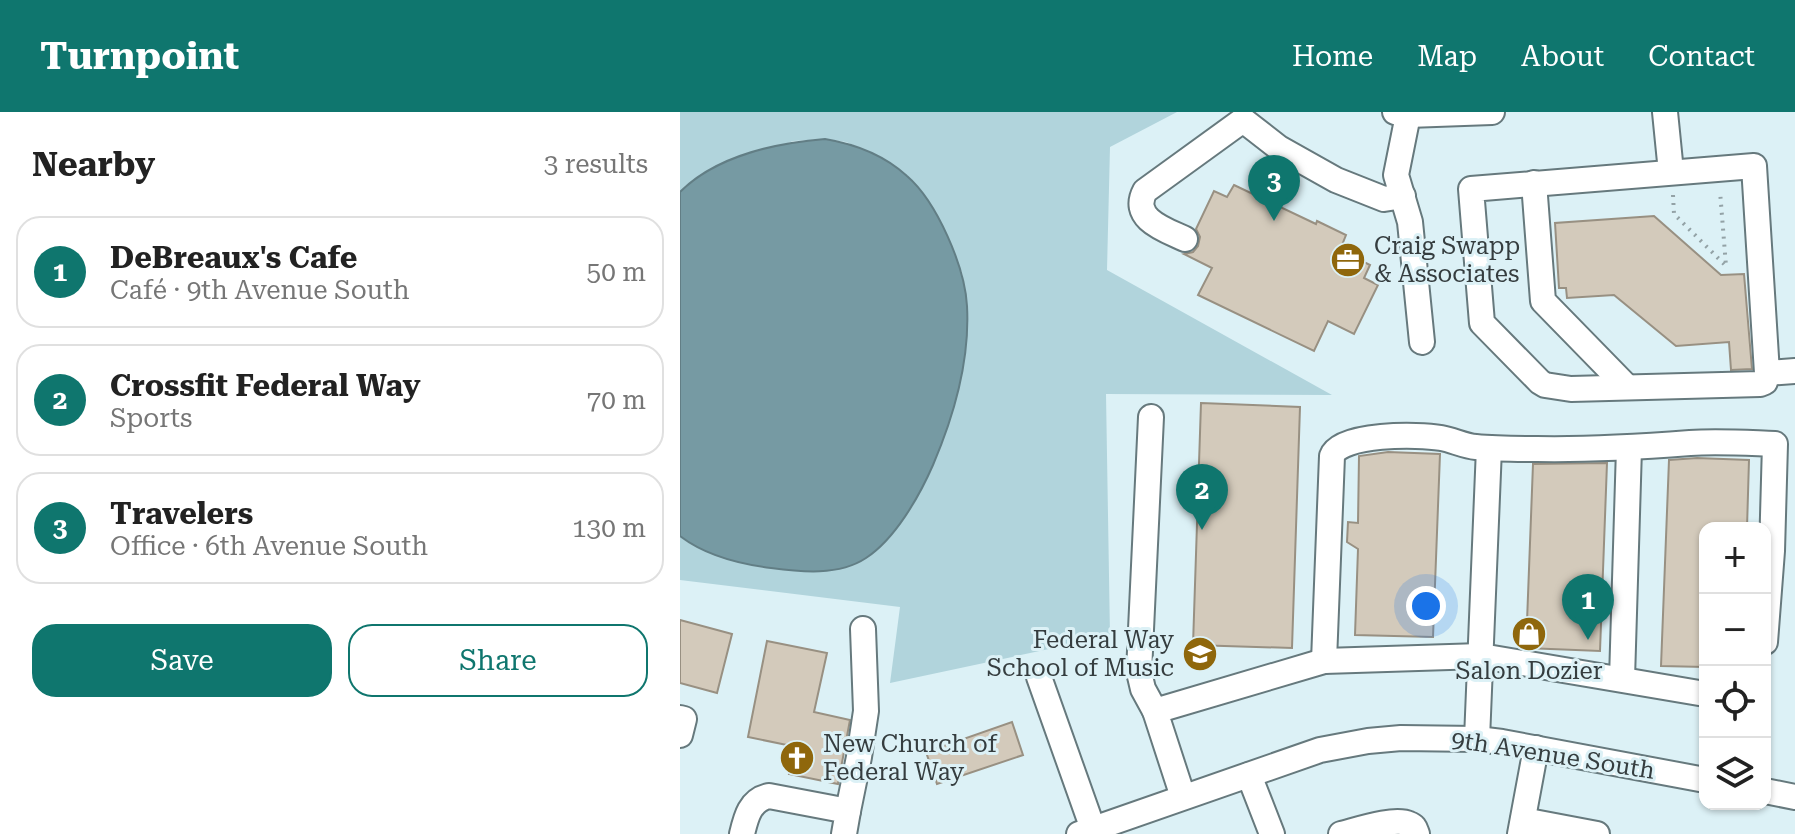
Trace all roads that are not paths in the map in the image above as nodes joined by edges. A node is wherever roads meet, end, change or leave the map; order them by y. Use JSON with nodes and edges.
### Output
{"nodes":[{"id":1,"x":1492,"y":112,"type":"edge"},
{"id":2,"x":1665,"y":112,"type":"edge"},
{"id":3,"x":1401,"y":113,"type":"edge"},
{"id":4,"x":1671,"y":172,"type":"junction"},
{"id":5,"x":1534,"y":183,"type":"junction"},
{"id":6,"x":1403,"y":196,"type":"junction"},
{"id":7,"x":1185,"y":239,"type":"dead end"},
{"id":8,"x":1422,"y":342,"type":"dead end"},
{"id":9,"x":1795,"y":371,"type":"edge"},
{"id":10,"x":1767,"y":373,"type":"junction"},
{"id":11,"x":1627,"y":387,"type":"junction"},
{"id":12,"x":1151,"y":417,"type":"dead end"},
{"id":13,"x":1489,"y":448,"type":"junction"},
{"id":14,"x":1629,"y":448,"type":"junction"},
{"id":15,"x":1785,"y":470,"type":"edge"},
{"id":16,"x":1769,"y":594,"type":"edge"},
{"id":17,"x":863,"y":629,"type":"dead end"},
{"id":18,"x":1481,"y":656,"type":"junction"},
{"id":19,"x":1324,"y":661,"type":"junction"},
{"id":20,"x":1039,"y":677,"type":"dead end"},
{"id":21,"x":1622,"y":679,"type":"junction"},
{"id":22,"x":1699,"y":693,"type":"edge"},
{"id":23,"x":1155,"y":711,"type":"junction"},
{"id":24,"x":680,"y":718,"type":"edge"},
{"id":25,"x":680,"y":735,"type":"edge"},
{"id":26,"x":1477,"y":739,"type":"junction"},
{"id":27,"x":1536,"y":748,"type":"junction"},
{"id":28,"x":1249,"y":775,"type":"junction"},
{"id":29,"x":1699,"y":779,"type":"edge"},
{"id":30,"x":1771,"y":792,"type":"edge"},
{"id":31,"x":1183,"y":797,"type":"junction"},
{"id":32,"x":1795,"y":797,"type":"edge"},
{"id":33,"x":846,"y":822,"type":"edge"},
{"id":34,"x":1521,"y":827,"type":"edge"},
{"id":35,"x":1086,"y":832,"type":"edge"},
{"id":36,"x":742,"y":834,"type":"edge"},
{"id":37,"x":1272,"y":834,"type":"edge"},
{"id":38,"x":1341,"y":834,"type":"edge"},
{"id":39,"x":1417,"y":834,"type":"edge"},
{"id":40,"x":1597,"y":834,"type":"edge"}],
"edges":[{"from":1,"to":3,"type":"street"},
{"from":2,"to":4,"type":"street"},
{"from":3,"to":6,"type":"street"},
{"from":4,"to":5,"type":"street"},
{"from":4,"to":10,"type":"street"},
{"from":5,"to":11,"type":"street"},
{"from":5,"to":11,"type":"street"},
{"from":6,"to":7,"type":"street"},
{"from":6,"to":8,"type":"street"},
{"from":9,"to":10,"type":"street"},
{"from":10,"to":11,"type":"street"},
{"from":12,"to":23,"type":"street"},
{"from":13,"to":14,"type":"street"},
{"from":13,"to":18,"type":"street"},
{"from":13,"to":19,"type":"street"},
{"from":14,"to":15,"type":"street"},
{"from":14,"to":21,"type":"street"},
{"from":15,"to":16,"type":"street"},
{"from":17,"to":33,"type":"street"},
{"from":18,"to":19,"type":"street"},
{"from":18,"to":21,"type":"street"},
{"from":18,"to":26,"type":"street"},
{"from":19,"to":23,"type":"street"},
{"from":20,"to":35,"type":"street"},
{"from":21,"to":22,"type":"street"},
{"from":23,"to":31,"type":"street"},
{"from":24,"to":25,"type":"street"},
{"from":26,"to":27,"type":"street","name":"9th Avenue South"},
{"from":26,"to":28,"type":"street","name":"9th Avenue South"},
{"from":27,"to":29,"type":"street","name":"9th Avenue South"},
{"from":27,"to":34,"type":"street"},
{"from":28,"to":31,"type":"street","name":"9th Avenue South"},
{"from":28,"to":37,"type":"street"},
{"from":30,"to":32,"type":"street"},
{"from":31,"to":35,"type":"street","name":"9th Avenue South"},
{"from":33,"to":36,"type":"street"},
{"from":34,"to":40,"type":"street"},
{"from":38,"to":39,"type":"street"}]}
